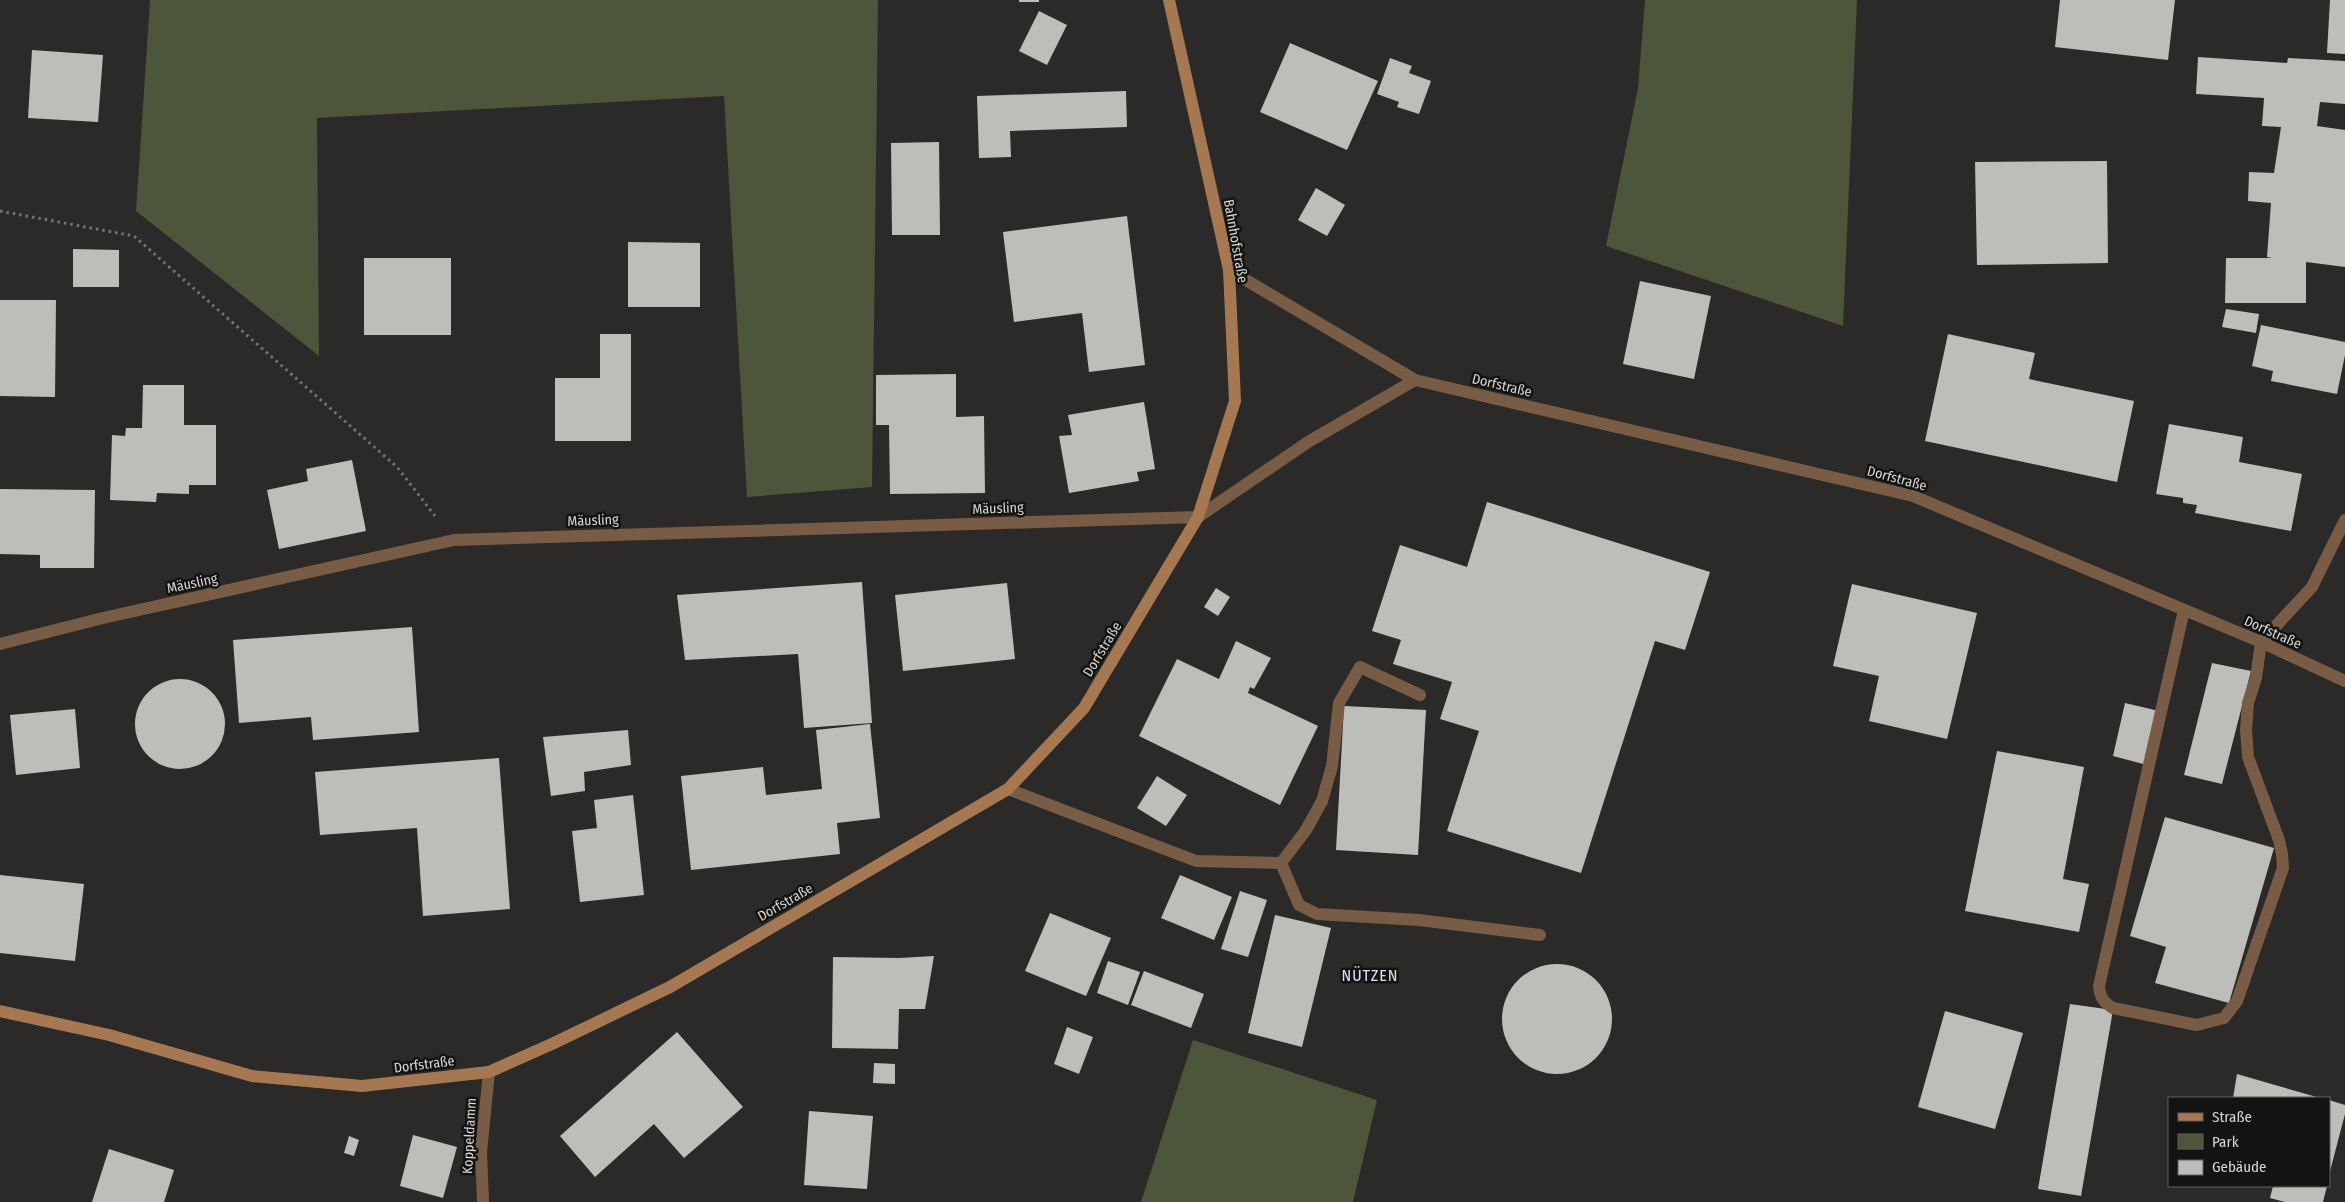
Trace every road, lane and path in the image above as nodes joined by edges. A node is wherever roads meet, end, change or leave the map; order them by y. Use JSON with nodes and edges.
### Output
{"nodes":[{"id":1,"x":1169,"y":0,"type":"edge"},
{"id":2,"x":0,"y":211,"type":"edge"},
{"id":3,"x":1228,"y":270,"type":"junction"},
{"id":4,"x":1415,"y":380,"type":"junction"},
{"id":5,"x":1198,"y":516,"type":"junction"},
{"id":6,"x":2345,"y":520,"type":"edge"},
{"id":7,"x":454,"y":540,"type":"junction"},
{"id":8,"x":2184,"y":610,"type":"junction"},
{"id":9,"x":2261,"y":642,"type":"junction"},
{"id":10,"x":0,"y":644,"type":"edge"},
{"id":11,"x":2345,"y":681,"type":"edge"},
{"id":12,"x":1420,"y":695,"type":"dead end"},
{"id":13,"x":1008,"y":789,"type":"junction"},
{"id":14,"x":1281,"y":863,"type":"junction"},
{"id":15,"x":1540,"y":935,"type":"dead end"},
{"id":16,"x":0,"y":1011,"type":"edge"},
{"id":17,"x":489,"y":1072,"type":"junction"},
{"id":18,"x":483,"y":1202,"type":"edge"}],
"edges":[{"from":1,"to":3,"type":"street","name":"Bahnhofstraße"},
{"from":2,"to":7,"type":"path"},
{"from":3,"to":4,"type":"street","name":"Dorfstraße"},
{"from":3,"to":5,"type":"street","name":"Bahnhofstraße"},
{"from":4,"to":5,"type":"street","name":"Dorfstraße"},
{"from":4,"to":8,"type":"street","name":"Dorfstraße"},
{"from":5,"to":7,"type":"street","name":"Mäusling"},
{"from":5,"to":13,"type":"street","name":"Dorfstraße"},
{"from":6,"to":9,"type":"street"},
{"from":7,"to":10,"type":"street","name":"Mäusling"},
{"from":8,"to":9,"type":"street","name":"Dorfstraße"},
{"from":8,"to":9,"type":"street"},
{"from":9,"to":11,"type":"street","name":"Dorfstraße"},
{"from":12,"to":14,"type":"street"},
{"from":13,"to":14,"type":"street"},
{"from":13,"to":17,"type":"street","name":"Dorfstraße"},
{"from":14,"to":15,"type":"street"},
{"from":16,"to":17,"type":"street","name":"Dorfstraße"},
{"from":17,"to":18,"type":"street","name":"Koppeldamm"}]}
